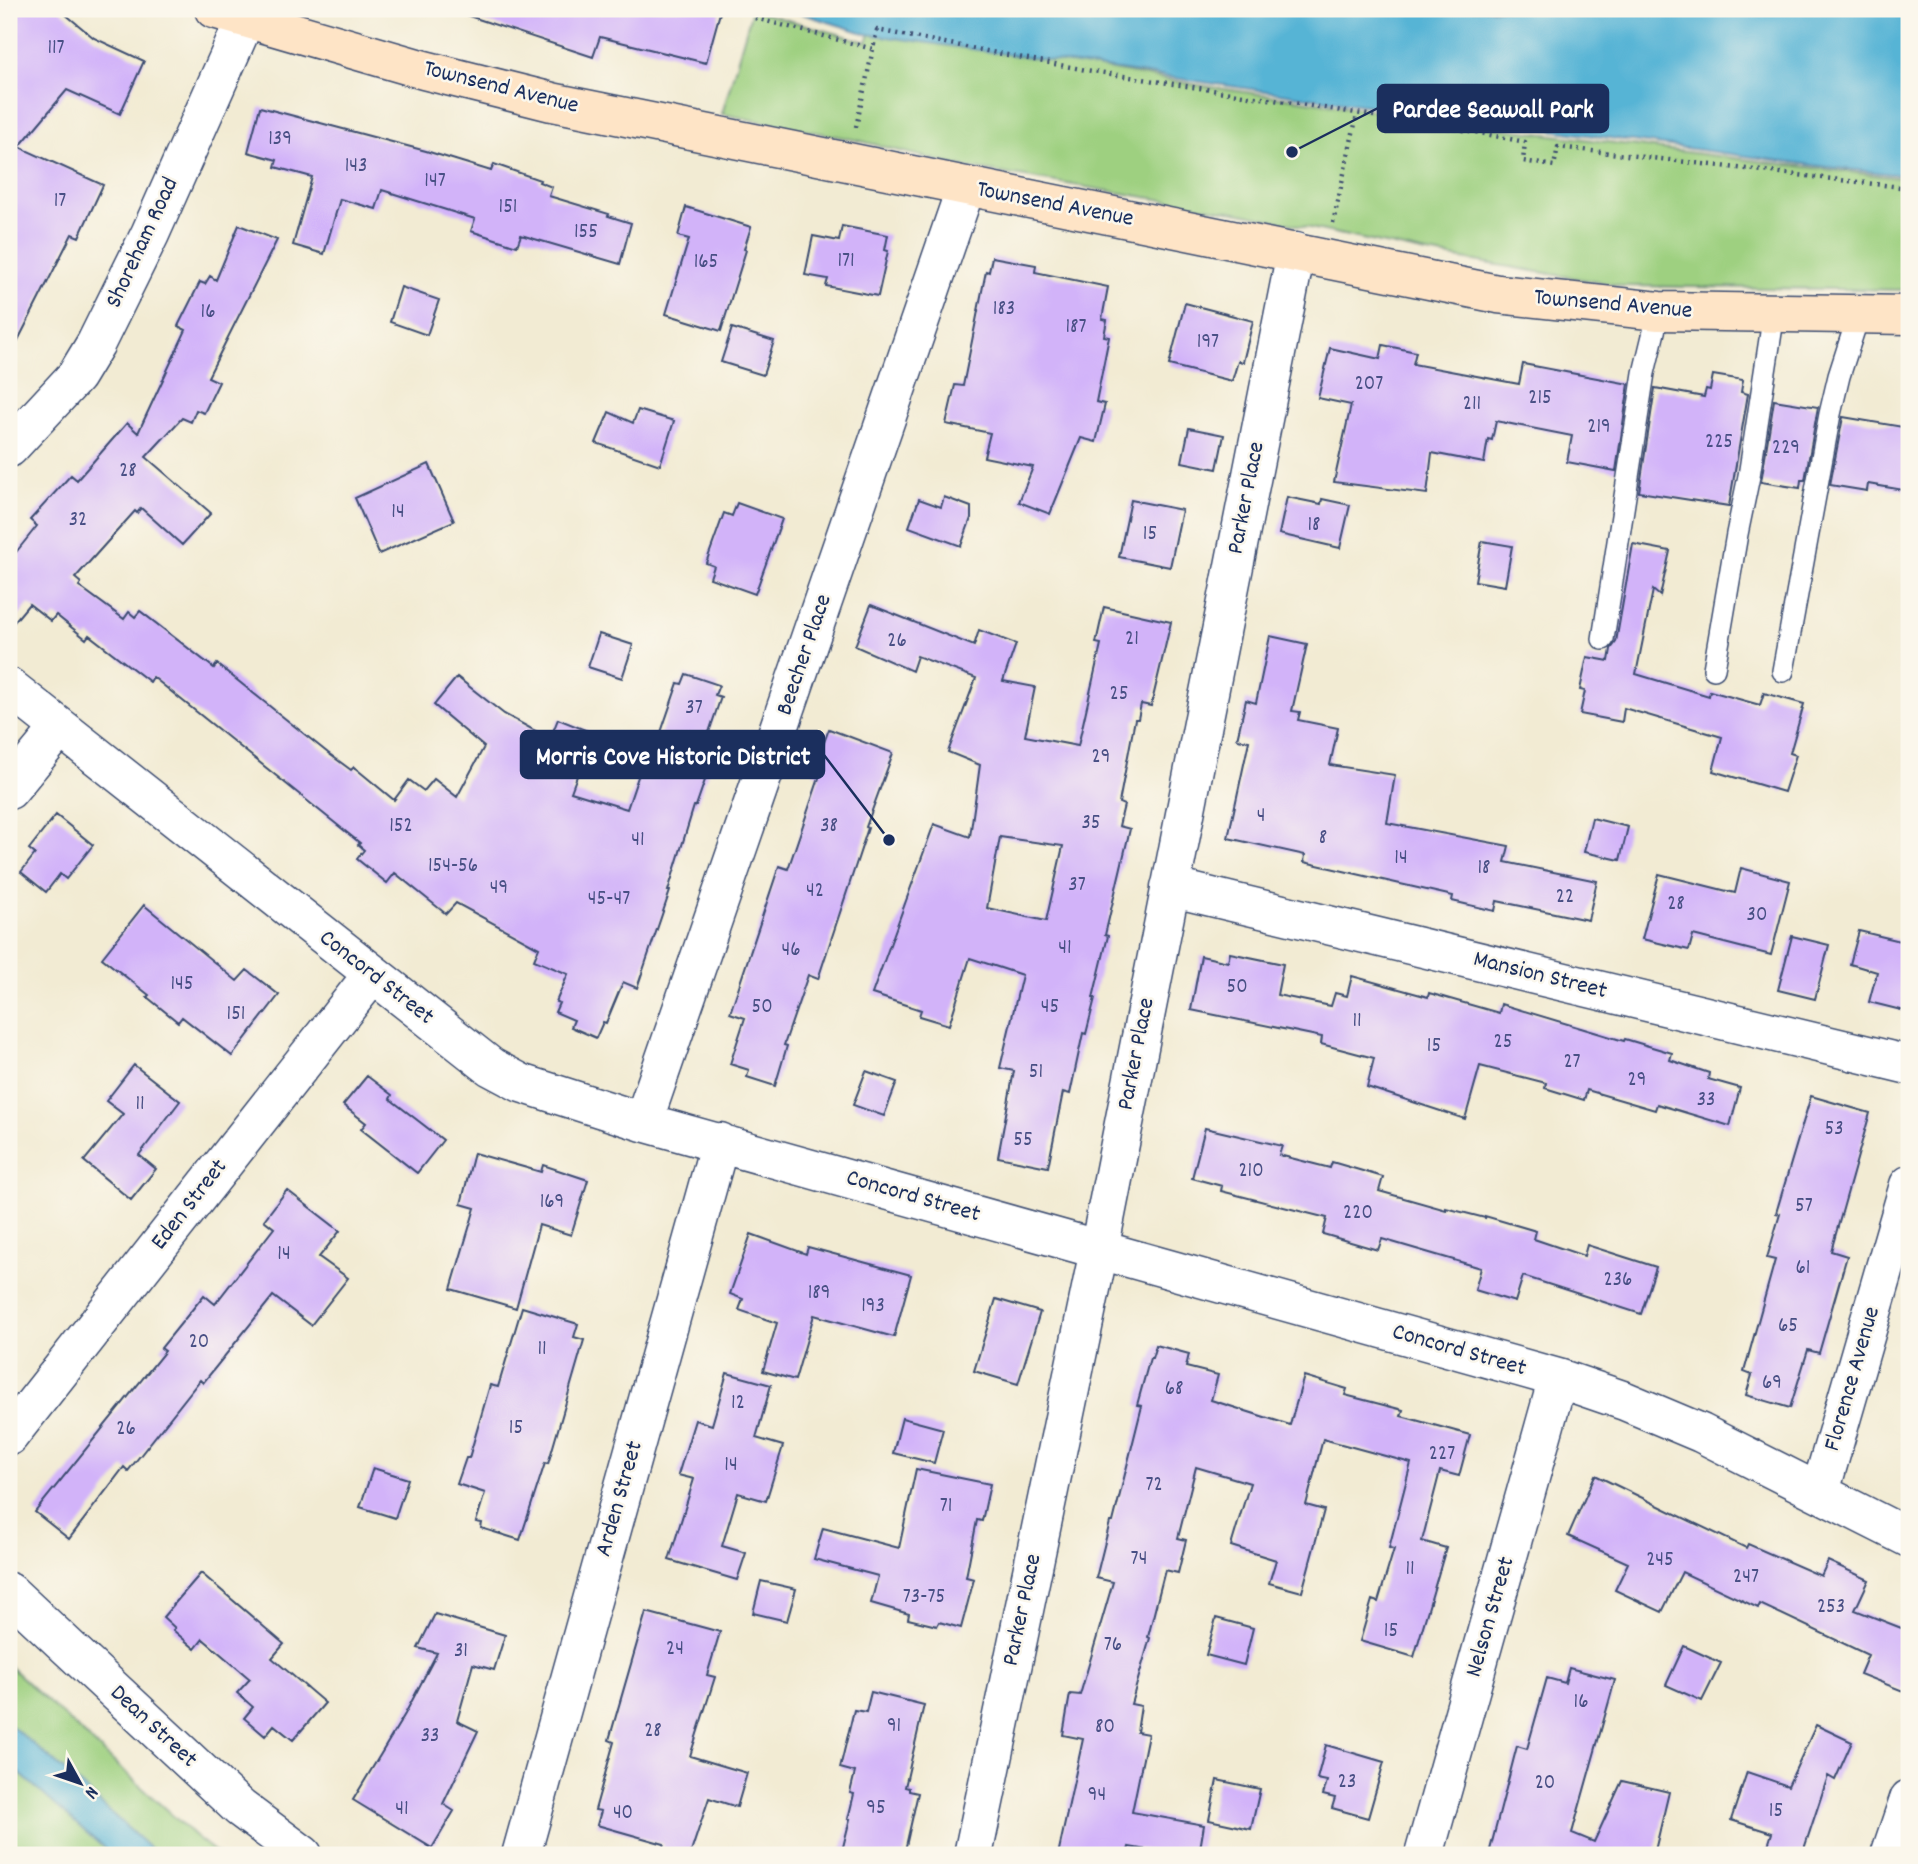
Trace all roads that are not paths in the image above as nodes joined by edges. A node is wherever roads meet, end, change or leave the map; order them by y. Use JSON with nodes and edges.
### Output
{"nodes":[{"id":1,"x":230,"y":13,"type":"edge"},
{"id":2,"x":966,"y":187,"type":"junction"},
{"id":3,"x":1313,"y":244,"type":"junction"},
{"id":4,"x":1659,"y":312,"type":"junction"},
{"id":5,"x":1774,"y":313,"type":"junction"},
{"id":6,"x":1859,"y":314,"type":"junction"},
{"id":7,"x":1909,"y":315,"type":"edge"},
{"id":8,"x":9,"y":448,"type":"edge"},
{"id":9,"x":1603,"y":639,"type":"dead end"},
{"id":10,"x":1714,"y":669,"type":"dead end"},
{"id":11,"x":1783,"y":671,"type":"dead end"},
{"id":12,"x":9,"y":687,"type":"edge"},
{"id":13,"x":60,"y":728,"type":"junction"},
{"id":14,"x":9,"y":790,"type":"edge"},
{"id":15,"x":1170,"y":887,"type":"junction"},
{"id":16,"x":372,"y":975,"type":"junction"},
{"id":17,"x":1909,"y":1065,"type":"edge"},
{"id":18,"x":643,"y":1122,"type":"junction"},
{"id":19,"x":720,"y":1142,"type":"junction"},
{"id":20,"x":1909,"y":1185,"type":"edge"},
{"id":21,"x":1099,"y":1250,"type":"junction"},
{"id":22,"x":1558,"y":1378,"type":"junction"},
{"id":23,"x":9,"y":1436,"type":"edge"},
{"id":24,"x":1820,"y":1492,"type":"junction"},
{"id":25,"x":1909,"y":1538,"type":"edge"},
{"id":26,"x":9,"y":1592,"type":"edge"},
{"id":27,"x":1909,"y":1799,"type":"edge"},
{"id":28,"x":303,"y":1855,"type":"edge"},
{"id":29,"x":521,"y":1855,"type":"edge"},
{"id":30,"x":973,"y":1855,"type":"edge"},
{"id":31,"x":1424,"y":1855,"type":"edge"},
{"id":32,"x":1890,"y":1855,"type":"edge"}],
"edges":[{"from":1,"to":2,"type":"main road","name":"Townsend Avenue"},
{"from":1,"to":8,"type":"street","name":"Shoreham Road"},
{"from":2,"to":3,"type":"main road","name":"Townsend Avenue"},
{"from":2,"to":18,"type":"street","name":"Beecher Place"},
{"from":3,"to":4,"type":"main road","name":"Townsend Avenue"},
{"from":3,"to":15,"type":"street","name":"Parker Place"},
{"from":4,"to":5,"type":"main road","name":"Townsend Avenue"},
{"from":4,"to":9,"type":"lane"},
{"from":5,"to":6,"type":"main road","name":"Townsend Avenue"},
{"from":5,"to":10,"type":"lane"},
{"from":6,"to":7,"type":"main road","name":"Townsend Avenue"},
{"from":6,"to":11,"type":"lane"},
{"from":12,"to":13,"type":"street","name":"Concord Street"},
{"from":13,"to":14,"type":"street"},
{"from":13,"to":16,"type":"street","name":"Concord Street"},
{"from":15,"to":17,"type":"street","name":"Mansion Street"},
{"from":15,"to":21,"type":"street","name":"Parker Place"},
{"from":16,"to":18,"type":"street","name":"Concord Street"},
{"from":16,"to":23,"type":"street","name":"Eden Street"},
{"from":18,"to":19,"type":"street","name":"Concord Street"},
{"from":19,"to":21,"type":"street","name":"Concord Street"},
{"from":19,"to":29,"type":"street","name":"Arden Street"},
{"from":20,"to":24,"type":"street","name":"Florence Avenue"},
{"from":21,"to":22,"type":"street","name":"Concord Street"},
{"from":21,"to":30,"type":"street","name":"Parker Place"},
{"from":22,"to":24,"type":"street","name":"Concord Street"},
{"from":22,"to":31,"type":"street","name":"Nelson Street"},
{"from":24,"to":25,"type":"street","name":"Concord Street"},
{"from":26,"to":28,"type":"street","name":"Dean Street"},
{"from":27,"to":32,"type":"street"}]}
